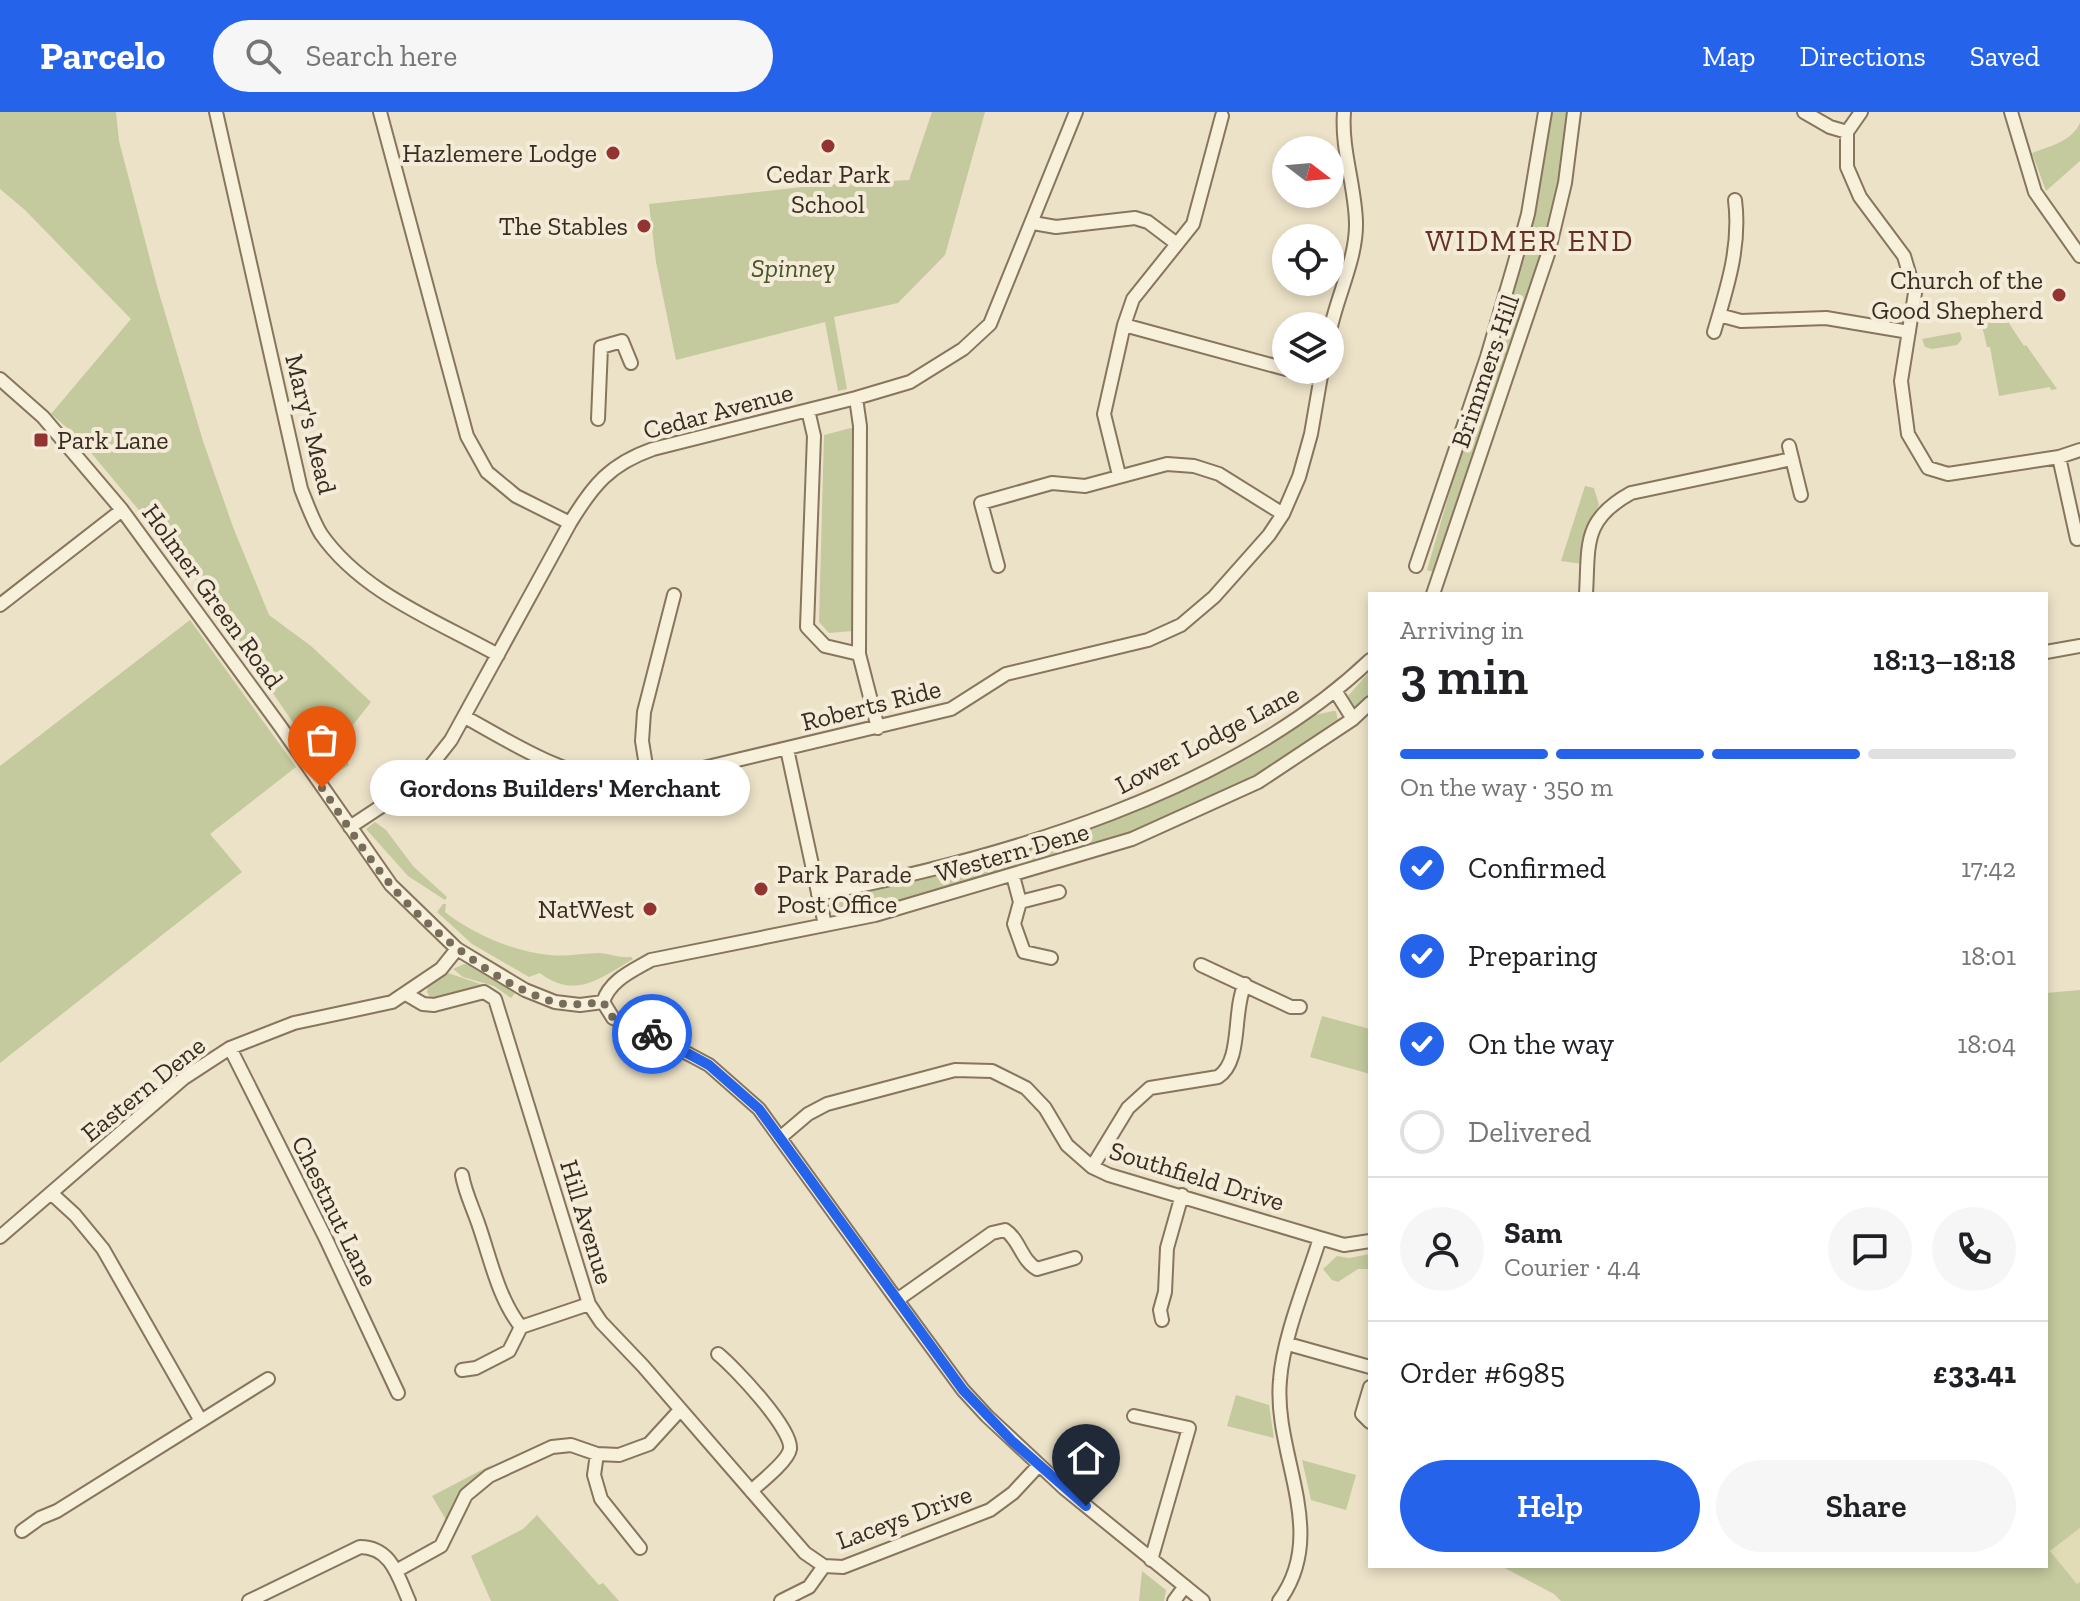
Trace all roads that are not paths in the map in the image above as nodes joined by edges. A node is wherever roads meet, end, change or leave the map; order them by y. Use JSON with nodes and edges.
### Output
{"nodes":[{"id":1,"x":216,"y":112,"type":"edge"},
{"id":2,"x":380,"y":112,"type":"edge"},
{"id":3,"x":1076,"y":112,"type":"edge"},
{"id":4,"x":1344,"y":112,"type":"edge"},
{"id":5,"x":1545,"y":112,"type":"edge"},
{"id":6,"x":1574,"y":112,"type":"edge"},
{"id":7,"x":1804,"y":112,"type":"edge"},
{"id":8,"x":1861,"y":112,"type":"edge"},
{"id":9,"x":2011,"y":112,"type":"edge"},
{"id":10,"x":1222,"y":116,"type":"dead end"},
{"id":11,"x":1847,"y":132,"type":"junction"},
{"id":12,"x":1735,"y":200,"type":"dead end"},
{"id":13,"x":1033,"y":223,"type":"junction"},
{"id":14,"x":1177,"y":244,"type":"junction"},
{"id":15,"x":2080,"y":256,"type":"edge"},
{"id":16,"x":1335,"y":312,"type":"edge"},
{"id":17,"x":1719,"y":315,"type":"junction"},
{"id":18,"x":1124,"y":325,"type":"junction"},
{"id":19,"x":1714,"y":332,"type":"dead end"},
{"id":20,"x":1909,"y":332,"type":"junction"},
{"id":21,"x":631,"y":363,"type":"dead end"},
{"id":22,"x":1272,"y":365,"type":"edge"},
{"id":23,"x":0,"y":379,"type":"edge"},
{"id":24,"x":1319,"y":384,"type":"edge"},
{"id":25,"x":856,"y":398,"type":"junction"},
{"id":26,"x":808,"y":410,"type":"junction"},
{"id":27,"x":598,"y":419,"type":"dead end"},
{"id":28,"x":2080,"y":450,"type":"edge"},
{"id":29,"x":2059,"y":457,"type":"junction"},
{"id":30,"x":1119,"y":475,"type":"junction"},
{"id":31,"x":1801,"y":495,"type":"dead end"},
{"id":32,"x":122,"y":510,"type":"junction"},
{"id":33,"x":1283,"y":514,"type":"junction"},
{"id":34,"x":570,"y":523,"type":"junction"},
{"id":35,"x":2077,"y":539,"type":"dead end"},
{"id":36,"x":998,"y":566,"type":"dead end"},
{"id":37,"x":1416,"y":566,"type":"dead end"},
{"id":38,"x":1434,"y":592,"type":"edge"},
{"id":39,"x":1586,"y":592,"type":"edge"},
{"id":40,"x":674,"y":595,"type":"dead end"},
{"id":41,"x":0,"y":605,"type":"edge"},
{"id":42,"x":2080,"y":646,"type":"edge"},
{"id":43,"x":2048,"y":652,"type":"edge"},
{"id":44,"x":859,"y":654,"type":"junction"},
{"id":45,"x":498,"y":655,"type":"junction"},
{"id":46,"x":1368,"y":662,"type":"edge"},
{"id":47,"x":1336,"y":692,"type":"junction"},
{"id":48,"x":1368,"y":705,"type":"edge"},
{"id":49,"x":465,"y":717,"type":"junction"},
{"id":50,"x":1353,"y":719,"type":"junction"},
{"id":51,"x":878,"y":728,"type":"junction"},
{"id":52,"x":787,"y":749,"type":"junction"},
{"id":53,"x":648,"y":778,"type":"junction"},
{"id":54,"x":350,"y":827,"type":"junction"},
{"id":55,"x":1013,"y":876,"type":"junction"},
{"id":56,"x":1059,"y":892,"type":"dead end"},
{"id":57,"x":818,"y":894,"type":"junction"},
{"id":58,"x":1020,"y":902,"type":"junction"},
{"id":59,"x":825,"y":925,"type":"junction"},
{"id":60,"x":457,"y":949,"type":"junction"},
{"id":61,"x":1051,"y":958,"type":"dead end"},
{"id":62,"x":1201,"y":965,"type":"dead end"},
{"id":63,"x":1245,"y":984,"type":"junction"},
{"id":64,"x":406,"y":994,"type":"junction"},
{"id":65,"x":603,"y":1002,"type":"junction"},
{"id":66,"x":1300,"y":1007,"type":"dead end"},
{"id":67,"x":230,"y":1048,"type":"junction"},
{"id":68,"x":781,"y":1137,"type":"junction"},
{"id":69,"x":1092,"y":1167,"type":"junction"},
{"id":70,"x":462,"y":1175,"type":"dead end"},
{"id":71,"x":51,"y":1193,"type":"junction"},
{"id":72,"x":1182,"y":1195,"type":"junction"},
{"id":73,"x":0,"y":1237,"type":"edge"},
{"id":74,"x":1320,"y":1238,"type":"junction"},
{"id":75,"x":1368,"y":1241,"type":"edge"},
{"id":76,"x":1075,"y":1258,"type":"dead end"},
{"id":77,"x":897,"y":1300,"type":"junction"},
{"id":78,"x":589,"y":1304,"type":"junction"},
{"id":79,"x":1162,"y":1320,"type":"dead end"},
{"id":80,"x":521,"y":1327,"type":"junction"},
{"id":81,"x":1288,"y":1344,"type":"junction"},
{"id":82,"x":718,"y":1354,"type":"dead end"},
{"id":83,"x":1368,"y":1366,"type":"edge"},
{"id":84,"x":462,"y":1370,"type":"dead end"},
{"id":85,"x":268,"y":1379,"type":"dead end"},
{"id":86,"x":398,"y":1393,"type":"dead end"},
{"id":87,"x":1368,"y":1394,"type":"edge"},
{"id":88,"x":680,"y":1410,"type":"junction"},
{"id":89,"x":1134,"y":1416,"type":"dead end"},
{"id":90,"x":1368,"y":1420,"type":"edge"},
{"id":91,"x":201,"y":1421,"type":"junction"},
{"id":92,"x":597,"y":1454,"type":"junction"},
{"id":93,"x":1039,"y":1465,"type":"junction"},
{"id":94,"x":751,"y":1491,"type":"junction"},
{"id":95,"x":22,"y":1531,"type":"dead end"},
{"id":96,"x":640,"y":1548,"type":"dead end"},
{"id":97,"x":1151,"y":1560,"type":"junction"},
{"id":98,"x":824,"y":1566,"type":"junction"},
{"id":99,"x":396,"y":1571,"type":"junction"},
{"id":100,"x":1185,"y":1586,"type":"junction"},
{"id":101,"x":249,"y":1601,"type":"edge"},
{"id":102,"x":409,"y":1601,"type":"edge"},
{"id":103,"x":781,"y":1601,"type":"edge"},
{"id":104,"x":1174,"y":1601,"type":"edge"},
{"id":105,"x":1203,"y":1601,"type":"edge"},
{"id":106,"x":1279,"y":1601,"type":"edge"}],
"edges":[{"from":1,"to":45,"type":"street","name":"Mary's Mead"},
{"from":2,"to":34,"type":"street"},
{"from":3,"to":13,"type":"street","name":"Cedar Avenue"},
{"from":4,"to":16,"type":"street"},
{"from":5,"to":37,"type":"street"},
{"from":6,"to":38,"type":"street","name":"Brimmers Hill"},
{"from":7,"to":11,"type":"street"},
{"from":8,"to":11,"type":"street"},
{"from":9,"to":15,"type":"street"},
{"from":10,"to":14,"type":"street"},
{"from":11,"to":20,"type":"street"},
{"from":12,"to":17,"type":"street"},
{"from":13,"to":14,"type":"street"},
{"from":13,"to":25,"type":"street","name":"Cedar Avenue"},
{"from":14,"to":18,"type":"street"},
{"from":17,"to":19,"type":"street"},
{"from":17,"to":20,"type":"street"},
{"from":18,"to":22,"type":"street"},
{"from":18,"to":30,"type":"street"},
{"from":20,"to":29,"type":"street"},
{"from":21,"to":27,"type":"street"},
{"from":23,"to":32,"type":"street","name":"Holmer Green Road"},
{"from":24,"to":33,"type":"street","name":"Roberts Ride"},
{"from":25,"to":26,"type":"street","name":"Cedar Avenue"},
{"from":25,"to":44,"type":"street"},
{"from":26,"to":34,"type":"street","name":"Cedar Avenue"},
{"from":26,"to":44,"type":"street"},
{"from":28,"to":29,"type":"street"},
{"from":29,"to":35,"type":"street"},
{"from":30,"to":33,"type":"street"},
{"from":30,"to":36,"type":"street"},
{"from":31,"to":39,"type":"street"},
{"from":32,"to":41,"type":"street"},
{"from":32,"to":54,"type":"street","name":"Holmer Green Road"},
{"from":33,"to":51,"type":"street","name":"Roberts Ride"},
{"from":34,"to":45,"type":"street","name":"Cedar Avenue"},
{"from":40,"to":53,"type":"street"},
{"from":42,"to":43,"type":"street"},
{"from":44,"to":51,"type":"street"},
{"from":45,"to":49,"type":"street","name":"Cedar Avenue"},
{"from":46,"to":47,"type":"street","name":"Lower Lodge Lane"},
{"from":47,"to":50,"type":"street","name":"Lower Lodge Lane"},
{"from":47,"to":57,"type":"street","name":"Lower Lodge Lane"},
{"from":48,"to":50,"type":"street","name":"Western Dene"},
{"from":49,"to":53,"type":"street","name":"Roberts Ride"},
{"from":49,"to":54,"type":"street","name":"Cedar Avenue"},
{"from":50,"to":55,"type":"street","name":"Western Dene"},
{"from":51,"to":52,"type":"street","name":"Roberts Ride"},
{"from":52,"to":53,"type":"street","name":"Roberts Ride"},
{"from":52,"to":57,"type":"street"},
{"from":54,"to":60,"type":"street","name":"Holmer Green Road"},
{"from":55,"to":58,"type":"street"},
{"from":55,"to":59,"type":"street","name":"Western Dene"},
{"from":56,"to":58,"type":"street"},
{"from":57,"to":59,"type":"street"},
{"from":58,"to":61,"type":"street"},
{"from":59,"to":65,"type":"street","name":"Western Dene"},
{"from":60,"to":64,"type":"street","name":"Eastern Dene"},
{"from":60,"to":65,"type":"street","name":"Holmer Green Road"},
{"from":62,"to":63,"type":"street"},
{"from":63,"to":66,"type":"street"},
{"from":63,"to":69,"type":"street"},
{"from":64,"to":67,"type":"street","name":"Eastern Dene"},
{"from":64,"to":78,"type":"street","name":"Hill Avenue"},
{"from":65,"to":68,"type":"street"},
{"from":67,"to":71,"type":"street","name":"Eastern Dene"},
{"from":67,"to":86,"type":"street","name":"Chestnut Lane"},
{"from":68,"to":69,"type":"street","name":"Southfield Drive"},
{"from":68,"to":77,"type":"street"},
{"from":69,"to":72,"type":"street","name":"Southfield Drive"},
{"from":70,"to":80,"type":"street"},
{"from":71,"to":73,"type":"street","name":"Eastern Dene"},
{"from":71,"to":91,"type":"street"},
{"from":72,"to":74,"type":"street","name":"Southfield Drive"},
{"from":72,"to":79,"type":"street"},
{"from":74,"to":75,"type":"street","name":"Southfield Drive"},
{"from":74,"to":81,"type":"street"},
{"from":76,"to":77,"type":"street"},
{"from":77,"to":93,"type":"street"},
{"from":78,"to":80,"type":"street"},
{"from":78,"to":88,"type":"street","name":"Hill Avenue"},
{"from":80,"to":84,"type":"street"},
{"from":81,"to":83,"type":"street"},
{"from":81,"to":106,"type":"street"},
{"from":82,"to":94,"type":"street"},
{"from":85,"to":91,"type":"street"},
{"from":87,"to":90,"type":"street"},
{"from":88,"to":92,"type":"street"},
{"from":88,"to":94,"type":"street","name":"Hill Avenue"},
{"from":89,"to":97,"type":"street"},
{"from":91,"to":95,"type":"street"},
{"from":92,"to":96,"type":"street"},
{"from":92,"to":99,"type":"street"},
{"from":93,"to":97,"type":"street"},
{"from":93,"to":98,"type":"street","name":"Laceys Drive"},
{"from":94,"to":98,"type":"street","name":"Hill Avenue"},
{"from":97,"to":100,"type":"street"},
{"from":98,"to":103,"type":"street","name":"Laceys Drive"},
{"from":99,"to":101,"type":"street"},
{"from":99,"to":102,"type":"street"},
{"from":100,"to":104,"type":"street"},
{"from":100,"to":105,"type":"street"}]}
